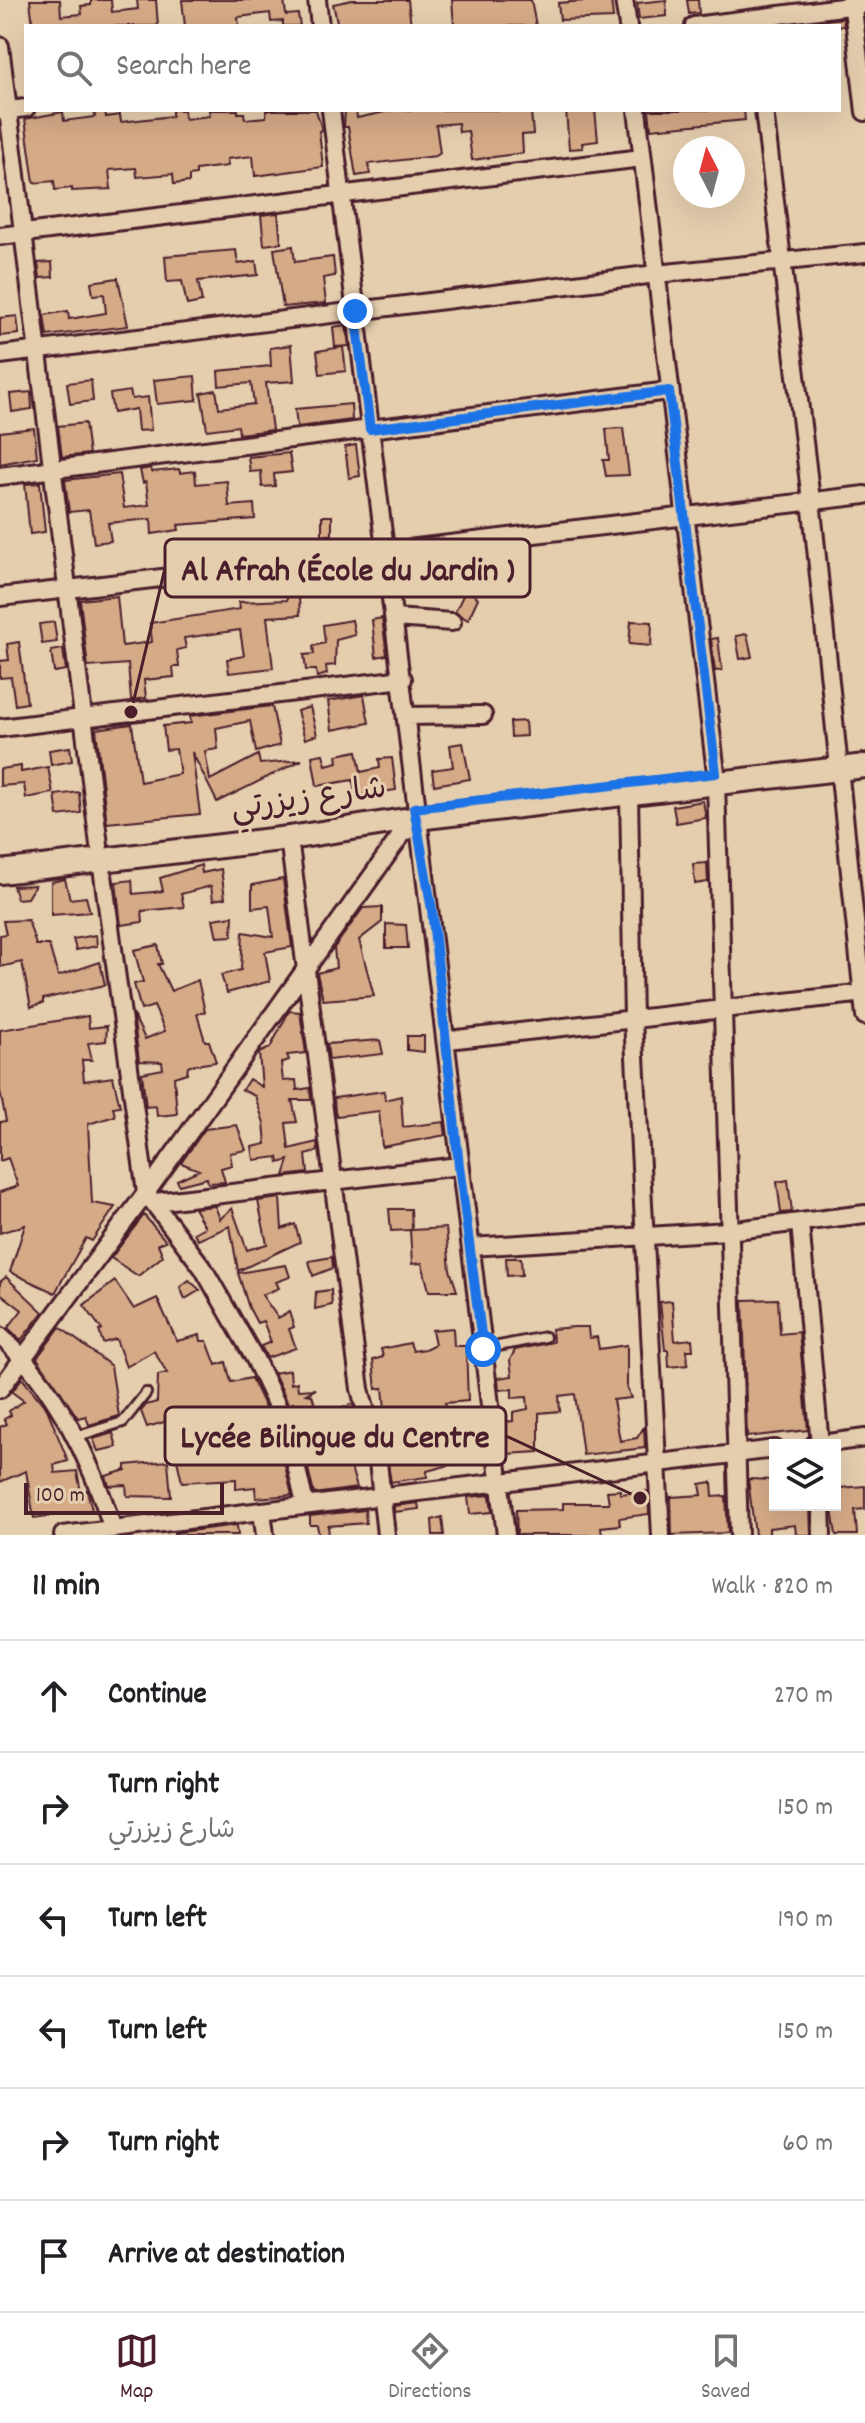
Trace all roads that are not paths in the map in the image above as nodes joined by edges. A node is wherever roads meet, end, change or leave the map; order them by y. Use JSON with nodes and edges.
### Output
{"nodes":[{"id":1,"x":317,"y":0,"type":"edge"},
{"id":2,"x":624,"y":0,"type":"edge"},
{"id":3,"x":750,"y":0,"type":"edge"},
{"id":4,"x":856,"y":3,"type":"edge"},
{"id":5,"x":752,"y":22,"type":"edge"},
{"id":6,"x":320,"y":24,"type":"edge"},
{"id":7,"x":628,"y":24,"type":"edge"},
{"id":8,"x":723,"y":24,"type":"edge"},
{"id":9,"x":0,"y":46,"type":"edge"},
{"id":10,"x":24,"y":108,"type":"edge"},
{"id":11,"x":4,"y":111,"type":"edge"},
{"id":12,"x":331,"y":112,"type":"edge"},
{"id":13,"x":637,"y":112,"type":"edge"},
{"id":14,"x":764,"y":112,"type":"edge"},
{"id":15,"x":865,"y":112,"type":"edge"},
{"id":16,"x":642,"y":158,"type":"junction"},
{"id":17,"x":342,"y":193,"type":"junction"},
{"id":18,"x":22,"y":233,"type":"junction"},
{"id":19,"x":0,"y":236,"type":"edge"},
{"id":20,"x":865,"y":253,"type":"edge"},
{"id":21,"x":784,"y":263,"type":"junction"},
{"id":22,"x":656,"y":274,"type":"junction"},
{"id":23,"x":355,"y":311,"type":"junction"},
{"id":24,"x":38,"y":350,"type":"junction"},
{"id":25,"x":0,"y":355,"type":"edge"},
{"id":26,"x":669,"y":391,"type":"junction"},
{"id":27,"x":370,"y":429,"type":"junction"},
{"id":28,"x":50,"y":471,"type":"junction"},
{"id":29,"x":0,"y":476,"type":"edge"},
{"id":30,"x":865,"y":495,"type":"edge"},
{"id":31,"x":811,"y":500,"type":"junction"},
{"id":32,"x":684,"y":516,"type":"junction"},
{"id":33,"x":385,"y":550,"type":"junction"},
{"id":34,"x":65,"y":589,"type":"junction"},
{"id":35,"x":0,"y":597,"type":"edge"},
{"id":36,"x":394,"y":618,"type":"junction"},
{"id":37,"x":452,"y":622,"type":"dead end"},
{"id":38,"x":403,"y":679,"type":"junction"},
{"id":39,"x":483,"y":715,"type":"dead end"},
{"id":40,"x":406,"y":716,"type":"junction"},
{"id":41,"x":86,"y":718,"type":"junction"},
{"id":42,"x":0,"y":728,"type":"edge"},
{"id":43,"x":865,"y":753,"type":"edge"},
{"id":44,"x":839,"y":763,"type":"junction"},
{"id":45,"x":865,"y":766,"type":"edge"},
{"id":46,"x":716,"y":778,"type":"junction"},
{"id":47,"x":629,"y":794,"type":"junction"},
{"id":48,"x":417,"y":817,"type":"junction"},
{"id":49,"x":289,"y":838,"type":"junction"},
{"id":50,"x":100,"y":852,"type":"junction"},
{"id":51,"x":0,"y":858,"type":"edge"},
{"id":52,"x":0,"y":872,"type":"edge"},
{"id":53,"x":307,"y":968,"type":"junction"},
{"id":54,"x":864,"y":993,"type":"edge"},
{"id":55,"x":724,"y":1010,"type":"junction"},
{"id":56,"x":865,"y":1016,"type":"edge"},
{"id":57,"x":633,"y":1020,"type":"junction"},
{"id":58,"x":448,"y":1040,"type":"junction"},
{"id":59,"x":459,"y":1166,"type":"junction"},
{"id":60,"x":336,"y":1181,"type":"junction"},
{"id":61,"x":150,"y":1198,"type":"junction"},
{"id":62,"x":865,"y":1214,"type":"edge"},
{"id":63,"x":800,"y":1223,"type":"junction"},
{"id":64,"x":728,"y":1231,"type":"junction"},
{"id":65,"x":648,"y":1238,"type":"junction"},
{"id":66,"x":471,"y":1247,"type":"junction"},
{"id":67,"x":0,"y":1336,"type":"edge"},
{"id":68,"x":545,"y":1337,"type":"dead end"},
{"id":69,"x":483,"y":1349,"type":"junction"},
{"id":70,"x":22,"y":1355,"type":"junction"},
{"id":71,"x":0,"y":1389,"type":"edge"},
{"id":72,"x":146,"y":1393,"type":"dead end"},
{"id":73,"x":75,"y":1437,"type":"junction"},
{"id":74,"x":865,"y":1438,"type":"edge"},
{"id":75,"x":818,"y":1439,"type":"edge"},
{"id":76,"x":841,"y":1442,"type":"edge"},
{"id":77,"x":769,"y":1450,"type":"edge"},
{"id":78,"x":736,"y":1453,"type":"junction"},
{"id":79,"x":659,"y":1462,"type":"junction"},
{"id":80,"x":500,"y":1481,"type":"junction"},
{"id":81,"x":381,"y":1496,"type":"junction"},
{"id":82,"x":305,"y":1504,"type":"junction"},
{"id":83,"x":262,"y":1511,"type":"junction"},
{"id":84,"x":821,"y":1511,"type":"edge"},
{"id":85,"x":125,"y":1530,"type":"edge"},
{"id":86,"x":63,"y":1535,"type":"edge"},
{"id":87,"x":265,"y":1535,"type":"edge"},
{"id":88,"x":386,"y":1535,"type":"edge"},
{"id":89,"x":506,"y":1535,"type":"edge"},
{"id":90,"x":661,"y":1535,"type":"edge"},
{"id":91,"x":739,"y":1535,"type":"edge"},
{"id":92,"x":822,"y":1535,"type":"edge"}],
"edges":[{"from":1,"to":6,"type":"street"},
{"from":2,"to":7,"type":"street"},
{"from":3,"to":5,"type":"street"},
{"from":4,"to":5,"type":"street"},
{"from":4,"to":15,"type":"street"},
{"from":5,"to":8,"type":"street"},
{"from":9,"to":11,"type":"street"},
{"from":10,"to":11,"type":"street"},
{"from":11,"to":18,"type":"street"},
{"from":12,"to":17,"type":"street"},
{"from":13,"to":16,"type":"street"},
{"from":14,"to":21,"type":"street"},
{"from":16,"to":17,"type":"street"},
{"from":16,"to":22,"type":"street"},
{"from":17,"to":18,"type":"street"},
{"from":17,"to":23,"type":"street"},
{"from":18,"to":19,"type":"street"},
{"from":18,"to":24,"type":"street"},
{"from":20,"to":21,"type":"street"},
{"from":21,"to":22,"type":"street"},
{"from":21,"to":31,"type":"street"},
{"from":22,"to":23,"type":"street"},
{"from":22,"to":26,"type":"street"},
{"from":23,"to":24,"type":"street"},
{"from":23,"to":27,"type":"street"},
{"from":24,"to":25,"type":"street"},
{"from":24,"to":28,"type":"street"},
{"from":26,"to":27,"type":"street"},
{"from":26,"to":32,"type":"street"},
{"from":27,"to":28,"type":"street"},
{"from":27,"to":33,"type":"street"},
{"from":28,"to":29,"type":"street"},
{"from":28,"to":34,"type":"street"},
{"from":30,"to":31,"type":"street"},
{"from":31,"to":32,"type":"street"},
{"from":31,"to":44,"type":"street"},
{"from":32,"to":33,"type":"street"},
{"from":32,"to":46,"type":"street"},
{"from":33,"to":34,"type":"street"},
{"from":33,"to":36,"type":"street"},
{"from":34,"to":35,"type":"street"},
{"from":34,"to":41,"type":"street"},
{"from":36,"to":37,"type":"street"},
{"from":36,"to":38,"type":"street"},
{"from":38,"to":40,"type":"street"},
{"from":38,"to":41,"type":"street"},
{"from":39,"to":40,"type":"street"},
{"from":40,"to":48,"type":"street"},
{"from":41,"to":42,"type":"street"},
{"from":41,"to":50,"type":"street"},
{"from":43,"to":44,"type":"street","name":"شارع زيزرتي"},
{"from":44,"to":45,"type":"street","name":"شارع زيزرتي"},
{"from":44,"to":46,"type":"street","name":"شارع زيزرتي"},
{"from":44,"to":54,"type":"street"},
{"from":46,"to":47,"type":"street","name":"شارع زيزرتي"},
{"from":46,"to":48,"type":"street","name":"شارع زيزرتي"},
{"from":46,"to":55,"type":"street"},
{"from":47,"to":48,"type":"street","name":"شارع زيزرتي"},
{"from":47,"to":57,"type":"street"},
{"from":48,"to":49,"type":"street","name":"شارع زيزرتي"},
{"from":48,"to":50,"type":"street","name":"شارع زيزرتي"},
{"from":48,"to":53,"type":"street"},
{"from":48,"to":58,"type":"street"},
{"from":49,"to":50,"type":"street","name":"شارع زيزرتي"},
{"from":49,"to":53,"type":"street"},
{"from":50,"to":51,"type":"street","name":"شارع زيزرتي"},
{"from":50,"to":52,"type":"street","name":"شارع زيزرتي"},
{"from":50,"to":61,"type":"street"},
{"from":53,"to":60,"type":"street"},
{"from":53,"to":61,"type":"street"},
{"from":54,"to":55,"type":"street"},
{"from":54,"to":56,"type":"street"},
{"from":55,"to":57,"type":"street"},
{"from":55,"to":64,"type":"street"},
{"from":57,"to":58,"type":"street"},
{"from":57,"to":65,"type":"street"},
{"from":58,"to":59,"type":"street"},
{"from":59,"to":60,"type":"street"},
{"from":59,"to":66,"type":"street"},
{"from":60,"to":61,"type":"street"},
{"from":60,"to":81,"type":"street"},
{"from":61,"to":70,"type":"street"},
{"from":61,"to":82,"type":"street"},
{"from":62,"to":63,"type":"street"},
{"from":63,"to":64,"type":"street"},
{"from":63,"to":75,"type":"street"},
{"from":64,"to":65,"type":"street"},
{"from":64,"to":78,"type":"street"},
{"from":65,"to":66,"type":"street"},
{"from":65,"to":79,"type":"street"},
{"from":66,"to":69,"type":"street"},
{"from":67,"to":70,"type":"street"},
{"from":68,"to":69,"type":"lane"},
{"from":69,"to":80,"type":"street"},
{"from":70,"to":71,"type":"street"},
{"from":70,"to":73,"type":"street"},
{"from":72,"to":73,"type":"lane"},
{"from":73,"to":85,"type":"street"},
{"from":74,"to":76,"type":"street"},
{"from":77,"to":78,"type":"street"},
{"from":78,"to":79,"type":"street"},
{"from":78,"to":91,"type":"street"},
{"from":79,"to":80,"type":"street"},
{"from":79,"to":90,"type":"street"},
{"from":80,"to":81,"type":"street"},
{"from":80,"to":89,"type":"street"},
{"from":81,"to":82,"type":"street"},
{"from":81,"to":88,"type":"street"},
{"from":82,"to":83,"type":"street"},
{"from":83,"to":85,"type":"street"},
{"from":83,"to":87,"type":"street"},
{"from":84,"to":92,"type":"street"},
{"from":85,"to":86,"type":"street"}]}
